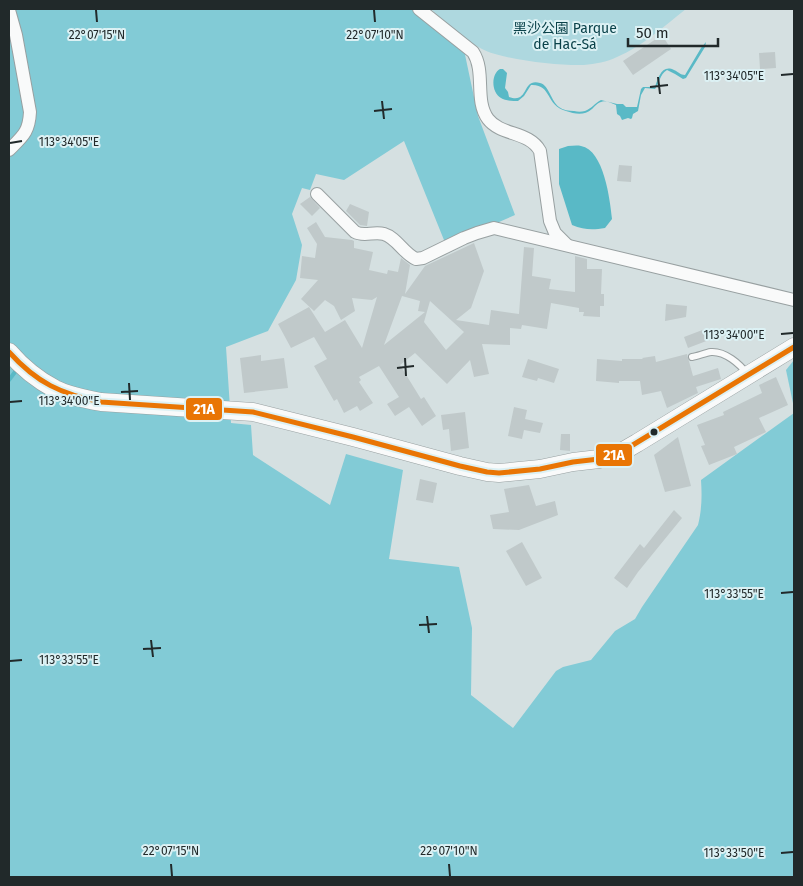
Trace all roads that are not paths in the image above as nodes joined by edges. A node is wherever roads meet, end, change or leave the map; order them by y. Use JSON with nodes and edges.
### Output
{"nodes":[{"id":1,"x":418,"y":9,"type":"edge"},
{"id":2,"x":9,"y":10,"type":"edge"},
{"id":3,"x":9,"y":150,"type":"edge"},
{"id":4,"x":318,"y":194,"type":"dead end"},
{"id":5,"x":569,"y":246,"type":"junction"},
{"id":6,"x":794,"y":300,"type":"edge"},
{"id":7,"x":794,"y":347,"type":"edge"},
{"id":8,"x":9,"y":352,"type":"edge"},
{"id":9,"x":692,"y":358,"type":"dead end"},
{"id":10,"x":748,"y":376,"type":"junction"}],
"edges":[{"from":1,"to":5,"type":"street"},
{"from":2,"to":3,"type":"street"},
{"from":4,"to":5,"type":"street"},
{"from":5,"to":6,"type":"street"},
{"from":7,"to":10,"type":"main road"},
{"from":8,"to":10,"type":"main road"},
{"from":9,"to":10,"type":"lane"}]}
